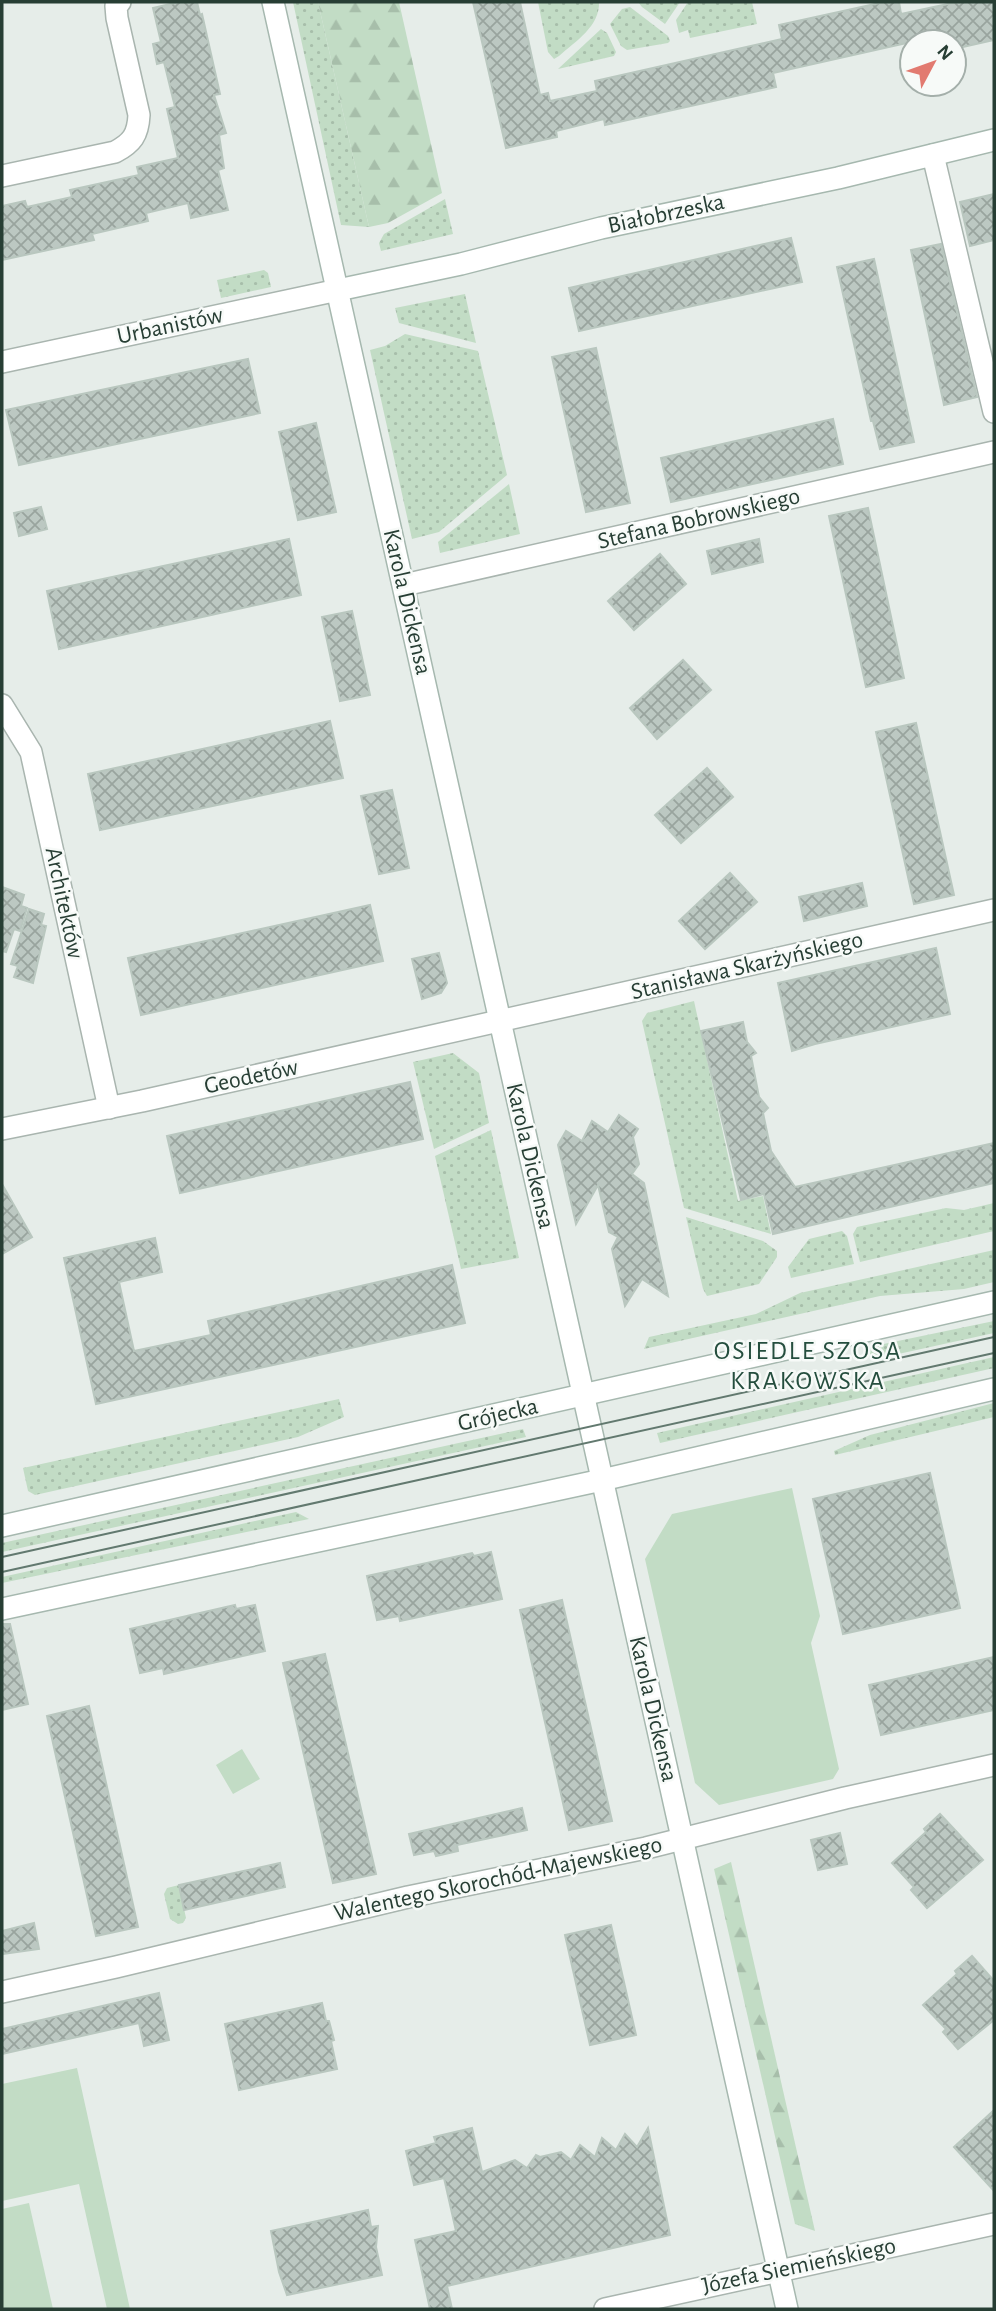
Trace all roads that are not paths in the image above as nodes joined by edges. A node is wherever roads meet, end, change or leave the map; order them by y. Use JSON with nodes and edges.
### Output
{"nodes":[{"id":1,"x":120,"y":2,"type":"edge"},
{"id":2,"x":273,"y":2,"type":"edge"},
{"id":3,"x":994,"y":140,"type":"edge"},
{"id":4,"x":933,"y":155,"type":"junction"},
{"id":5,"x":2,"y":176,"type":"edge"},
{"id":6,"x":338,"y":290,"type":"junction"},
{"id":7,"x":2,"y":362,"type":"edge"},
{"id":8,"x":994,"y":412,"type":"edge"},
{"id":9,"x":994,"y":452,"type":"edge"},
{"id":10,"x":404,"y":585,"type":"junction"},
{"id":11,"x":2,"y":705,"type":"edge"},
{"id":12,"x":994,"y":910,"type":"edge"},
{"id":13,"x":499,"y":1022,"type":"junction"},
{"id":14,"x":109,"y":1108,"type":"junction"},
{"id":15,"x":2,"y":1129,"type":"edge"},
{"id":16,"x":994,"y":1302,"type":"edge"},
{"id":17,"x":994,"y":1389,"type":"edge"},
{"id":18,"x":582,"y":1395,"type":"junction"},
{"id":19,"x":602,"y":1480,"type":"junction"},
{"id":20,"x":2,"y":1525,"type":"edge"},
{"id":21,"x":2,"y":1609,"type":"edge"},
{"id":22,"x":994,"y":1765,"type":"edge"},
{"id":23,"x":682,"y":1839,"type":"junction"},
{"id":24,"x":2,"y":1992,"type":"edge"},
{"id":25,"x":994,"y":2224,"type":"edge"},
{"id":26,"x":778,"y":2270,"type":"junction"},
{"id":27,"x":605,"y":2309,"type":"edge"},
{"id":28,"x":787,"y":2309,"type":"edge"}],
"edges":[{"from":1,"to":5,"type":"street"},
{"from":2,"to":6,"type":"street","name":"Karola Dickensa"},
{"from":3,"to":4,"type":"street","name":"Białobrzeska"},
{"from":4,"to":6,"type":"street","name":"Białobrzeska"},
{"from":4,"to":8,"type":"street"},
{"from":6,"to":7,"type":"street","name":"Urbanistów"},
{"from":6,"to":10,"type":"street","name":"Karola Dickensa"},
{"from":9,"to":10,"type":"street","name":"Stefana Bobrowskiego"},
{"from":10,"to":13,"type":"street","name":"Karola Dickensa"},
{"from":11,"to":14,"type":"street","name":"Architektów"},
{"from":12,"to":13,"type":"street","name":"Stanisława Skarżyńskiego"},
{"from":13,"to":14,"type":"street","name":"Geodetów"},
{"from":13,"to":18,"type":"street","name":"Karola Dickensa"},
{"from":14,"to":15,"type":"street","name":"Geodetów"},
{"from":16,"to":18,"type":"street","name":"Grójecka"},
{"from":17,"to":19,"type":"street"},
{"from":18,"to":19,"type":"street","name":"Karola Dickensa"},
{"from":18,"to":20,"type":"street","name":"Grójecka"},
{"from":19,"to":21,"type":"street"},
{"from":19,"to":23,"type":"street","name":"Karola Dickensa"},
{"from":22,"to":23,"type":"street","name":"Walentego Skorochód-Majewskiego"},
{"from":23,"to":24,"type":"street","name":"Walentego Skorochód-Majewskiego"},
{"from":23,"to":26,"type":"street","name":"Karola Dickensa"},
{"from":25,"to":26,"type":"street","name":"Józefa Siemieńskiego"},
{"from":26,"to":27,"type":"street","name":"Józefa Siemieńskiego"},
{"from":26,"to":28,"type":"street","name":"Karola Dickensa"}]}
